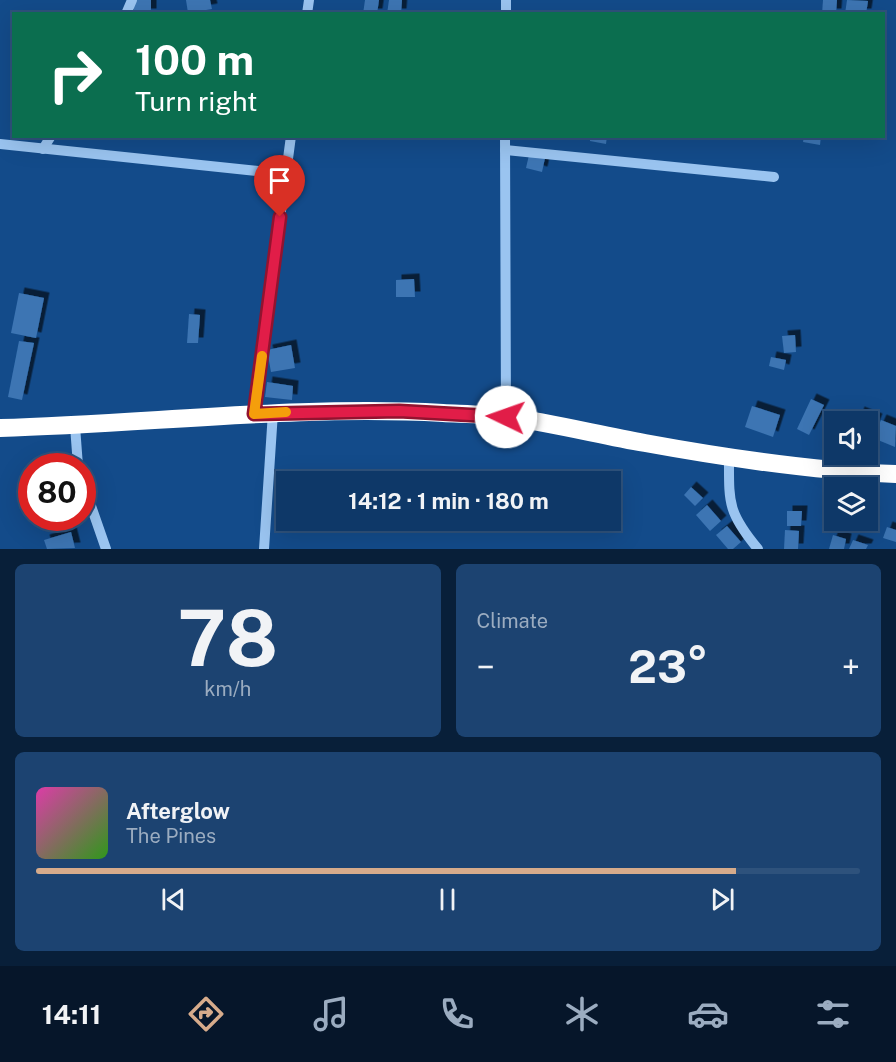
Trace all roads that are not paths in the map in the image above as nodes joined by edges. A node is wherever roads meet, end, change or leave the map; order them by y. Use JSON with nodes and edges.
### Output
{"nodes":[{"id":1,"x":50,"y":138,"type":"edge"},
{"id":2,"x":291,"y":138,"type":"edge"},
{"id":3,"x":505,"y":138,"type":"edge"},
{"id":4,"x":0,"y":144,"type":"edge"},
{"id":5,"x":43,"y":149,"type":"junction"},
{"id":6,"x":505,"y":150,"type":"junction"},
{"id":7,"x":286,"y":174,"type":"junction"},
{"id":8,"x":774,"y":177,"type":"dead end"},
{"id":9,"x":273,"y":412,"type":"junction"},
{"id":10,"x":254,"y":414,"type":"junction"},
{"id":11,"x":506,"y":417,"type":"junction"},
{"id":12,"x":75,"y":426,"type":"junction"},
{"id":13,"x":0,"y":428,"type":"edge"},
{"id":14,"x":77,"y":453,"type":"edge"},
{"id":15,"x":729,"y":456,"type":"junction"},
{"id":16,"x":896,"y":474,"type":"edge"},
{"id":17,"x":96,"y":520,"type":"edge"},
{"id":18,"x":106,"y":549,"type":"edge"},
{"id":19,"x":264,"y":549,"type":"edge"},
{"id":20,"x":758,"y":549,"type":"edge"}],
"edges":[{"from":1,"to":5,"type":"street"},
{"from":2,"to":7,"type":"street"},
{"from":3,"to":6,"type":"street"},
{"from":4,"to":5,"type":"street"},
{"from":5,"to":7,"type":"street"},
{"from":6,"to":8,"type":"street"},
{"from":6,"to":11,"type":"street"},
{"from":7,"to":10,"type":"street"},
{"from":9,"to":10,"type":"highway"},
{"from":9,"to":11,"type":"highway"},
{"from":9,"to":19,"type":"street"},
{"from":10,"to":12,"type":"highway"},
{"from":11,"to":15,"type":"highway"},
{"from":12,"to":13,"type":"highway"},
{"from":12,"to":14,"type":"street"},
{"from":15,"to":16,"type":"highway"},
{"from":15,"to":20,"type":"street"},
{"from":17,"to":18,"type":"street"}]}
